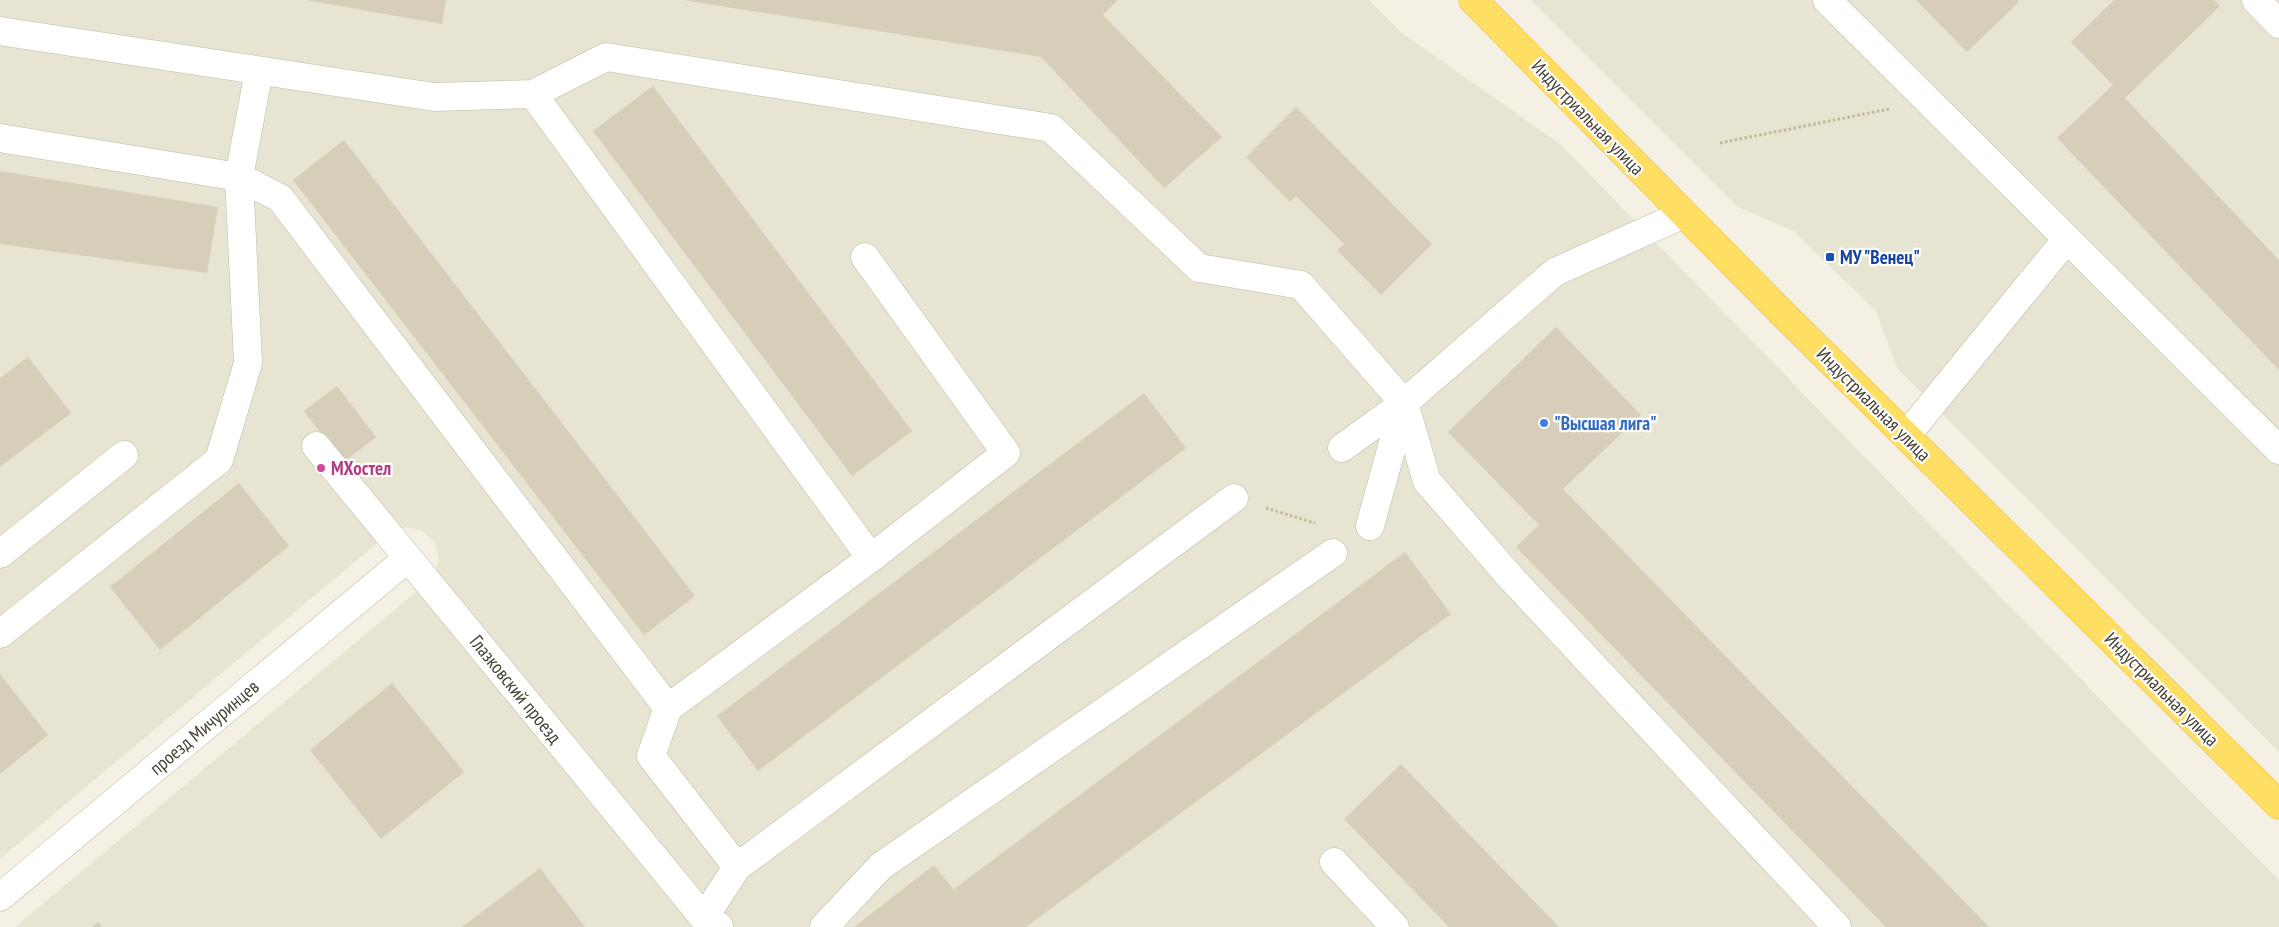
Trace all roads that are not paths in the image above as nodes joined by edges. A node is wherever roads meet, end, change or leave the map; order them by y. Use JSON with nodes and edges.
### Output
{"nodes":[{"id":1,"x":1473,"y":0,"type":"edge"},
{"id":2,"x":1827,"y":0,"type":"edge"},
{"id":3,"x":2256,"y":0,"type":"edge"},
{"id":4,"x":2279,"y":24,"type":"edge"},
{"id":5,"x":0,"y":32,"type":"edge"},
{"id":6,"x":259,"y":71,"type":"junction"},
{"id":7,"x":533,"y":94,"type":"junction"},
{"id":8,"x":0,"y":138,"type":"edge"},
{"id":9,"x":239,"y":177,"type":"junction"},
{"id":10,"x":1684,"y":214,"type":"junction"},
{"id":11,"x":2066,"y":240,"type":"junction"},
{"id":12,"x":865,"y":257,"type":"dead end"},
{"id":13,"x":1404,"y":403,"type":"junction"},
{"id":14,"x":1906,"y":436,"type":"junction"},
{"id":15,"x":316,"y":446,"type":"dead end"},
{"id":16,"x":1342,"y":448,"type":"dead end"},
{"id":17,"x":2279,"y":450,"type":"edge"},
{"id":18,"x":124,"y":455,"type":"dead end"},
{"id":19,"x":1234,"y":498,"type":"road end"},
{"id":20,"x":1370,"y":526,"type":"dead end"},
{"id":21,"x":1333,"y":553,"type":"dead end"},
{"id":22,"x":0,"y":554,"type":"edge"},
{"id":23,"x":408,"y":558,"type":"junction"},
{"id":24,"x":871,"y":558,"type":"junction"},
{"id":25,"x":0,"y":634,"type":"edge"},
{"id":26,"x":668,"y":708,"type":"junction"},
{"id":27,"x":2279,"y":805,"type":"edge"},
{"id":28,"x":1334,"y":862,"type":"dead end"},
{"id":29,"x":737,"y":867,"type":"junction"},
{"id":30,"x":0,"y":897,"type":"edge"},
{"id":31,"x":712,"y":922,"type":"edge"},
{"id":32,"x":824,"y":927,"type":"edge"},
{"id":33,"x":1396,"y":927,"type":"edge"},
{"id":34,"x":1837,"y":927,"type":"edge"}],
"edges":[{"from":1,"to":10,"type":"highway","name":"Индустриальная улица"},
{"from":2,"to":11,"type":"street"},
{"from":3,"to":4,"type":"street"},
{"from":5,"to":6,"type":"street"},
{"from":6,"to":7,"type":"street"},
{"from":6,"to":9,"type":"street"},
{"from":7,"to":13,"type":"street"},
{"from":7,"to":24,"type":"street"},
{"from":8,"to":9,"type":"street"},
{"from":9,"to":25,"type":"street"},
{"from":9,"to":26,"type":"street"},
{"from":10,"to":13,"type":"street"},
{"from":10,"to":14,"type":"highway","name":"Индустриальная улица"},
{"from":11,"to":14,"type":"street"},
{"from":11,"to":17,"type":"street"},
{"from":12,"to":24,"type":"street"},
{"from":13,"to":16,"type":"street"},
{"from":13,"to":20,"type":"street"},
{"from":13,"to":34,"type":"street"},
{"from":14,"to":27,"type":"highway","name":"Индустриальная улица"},
{"from":15,"to":23,"type":"street","name":"Глазковский проезд"},
{"from":18,"to":22,"type":"street"},
{"from":19,"to":29,"type":"street"},
{"from":21,"to":32,"type":"street"},
{"from":23,"to":30,"type":"street","name":"проезд Мичуринцев"},
{"from":23,"to":31,"type":"street","name":"Глазковский проезд"},
{"from":24,"to":26,"type":"street"},
{"from":26,"to":29,"type":"street"},
{"from":28,"to":33,"type":"street"},
{"from":29,"to":31,"type":"street"}]}
